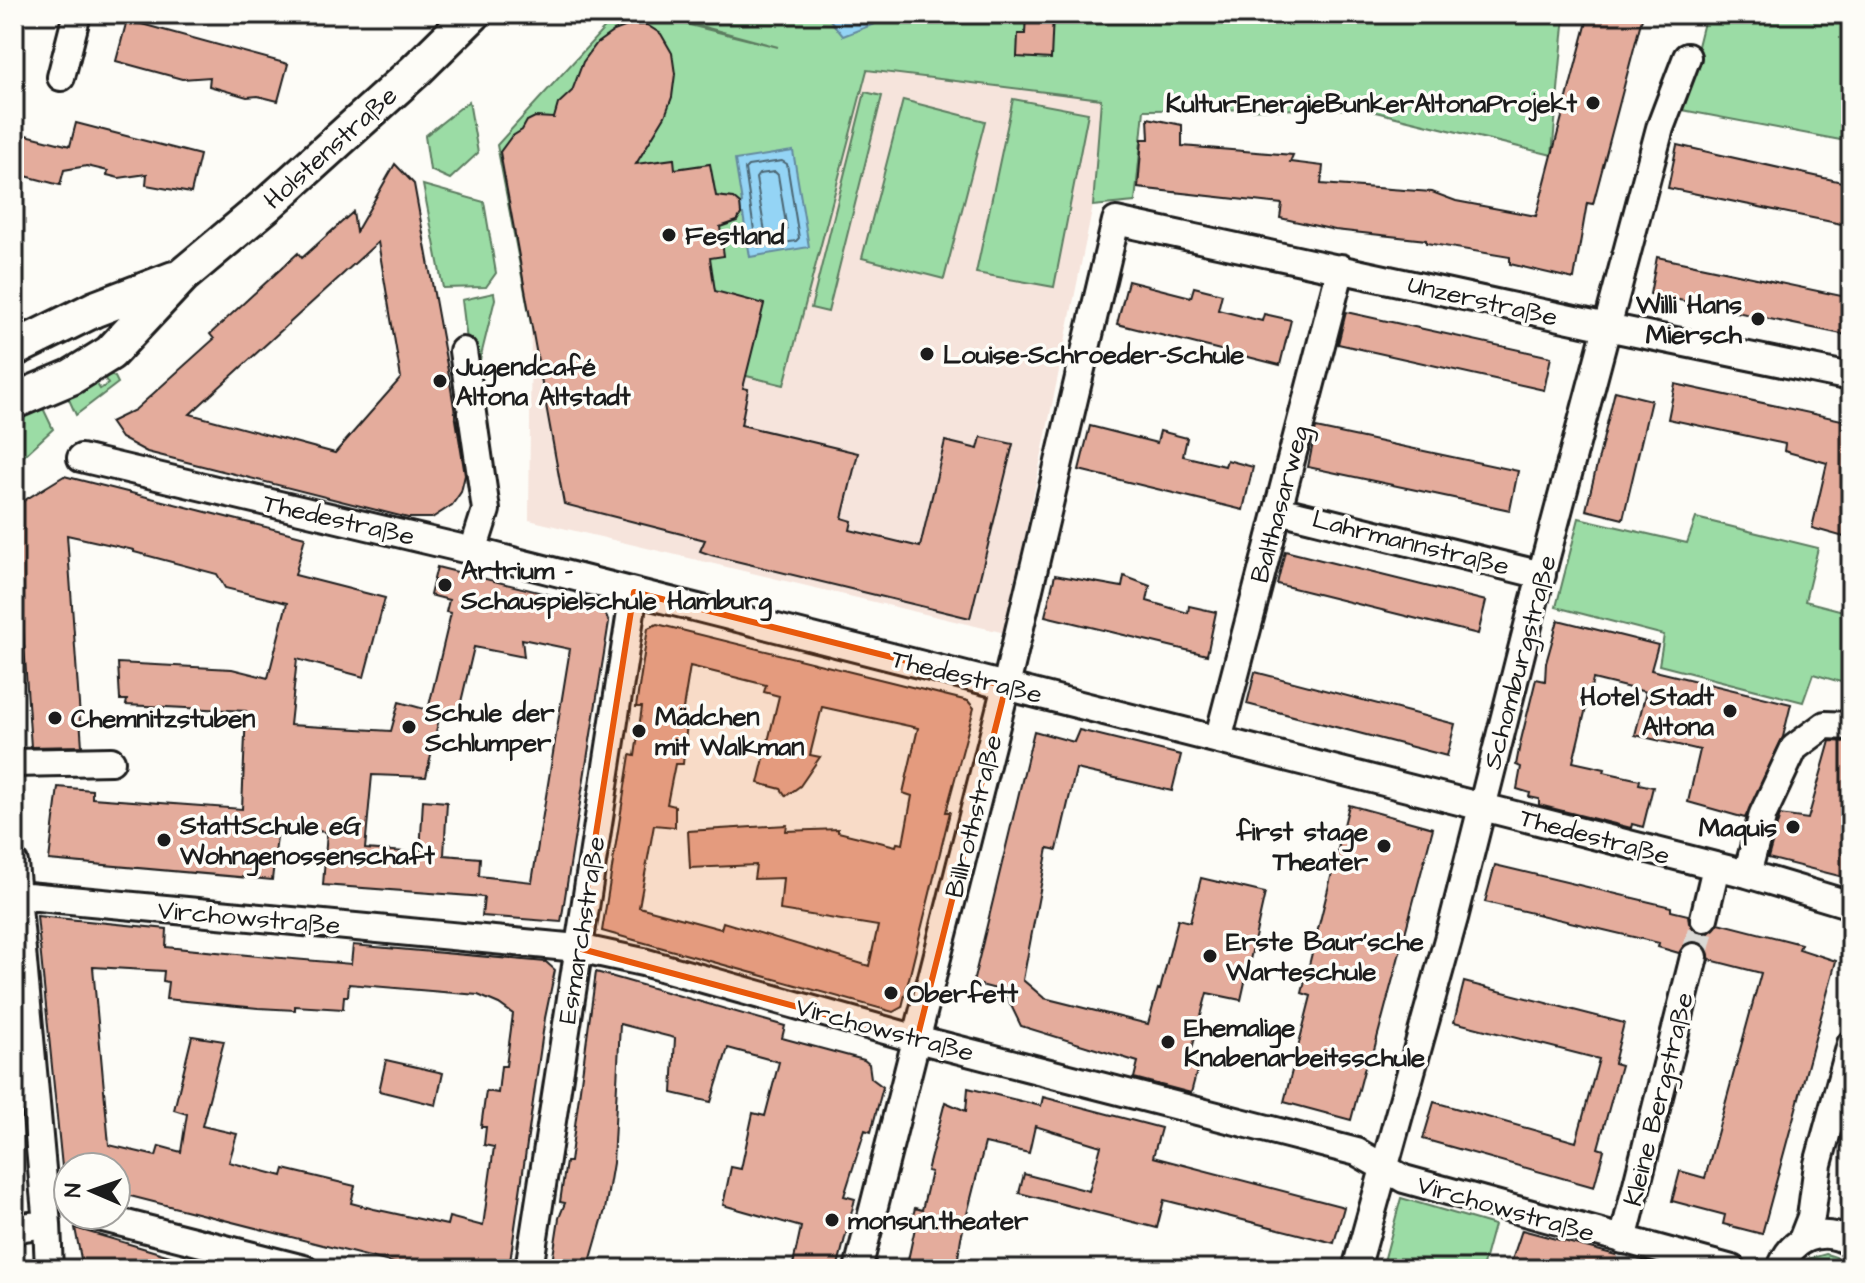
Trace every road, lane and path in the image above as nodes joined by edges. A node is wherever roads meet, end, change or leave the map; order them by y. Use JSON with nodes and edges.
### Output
{"nodes":[{"id":1,"x":77,"y":14,"type":"edge"},
{"id":2,"x":469,"y":15,"type":"edge"},
{"id":3,"x":1687,"y":57,"type":"dead end"},
{"id":4,"x":61,"y":77,"type":"dead end"},
{"id":5,"x":1116,"y":221,"type":"joint"},
{"id":6,"x":1341,"y":268,"type":"junction"},
{"id":7,"x":182,"y":276,"type":"junction"},
{"id":8,"x":1607,"y":327,"type":"junction"},
{"id":9,"x":14,"y":349,"type":"edge"},
{"id":10,"x":463,"y":351,"type":"dead end"},
{"id":11,"x":1851,"y":377,"type":"edge"},
{"id":12,"x":14,"y":401,"type":"edge"},
{"id":13,"x":81,"y":458,"type":"dead end"},
{"id":14,"x":1279,"y":510,"type":"junction"},
{"id":15,"x":473,"y":551,"type":"junction"},
{"id":16,"x":1542,"y":575,"type":"junction"},
{"id":17,"x":634,"y":592,"type":"junction"},
{"id":18,"x":1006,"y":686,"type":"junction"},
{"id":19,"x":1851,"y":726,"type":"edge"},
{"id":20,"x":1218,"y":740,"type":"junction"},
{"id":21,"x":111,"y":761,"type":"dead end"},
{"id":22,"x":14,"y":763,"type":"edge"},
{"id":23,"x":1482,"y":807,"type":"junction"},
{"id":24,"x":14,"y":863,"type":"edge"},
{"id":25,"x":1716,"y":867,"type":"junction"},
{"id":26,"x":1747,"y":874,"type":"junction"},
{"id":27,"x":17,"y":895,"type":"junction"},
{"id":28,"x":1851,"y":905,"type":"edge"},
{"id":29,"x":1704,"y":918,"type":"tunnel mouth"},
{"id":30,"x":578,"y":948,"type":"junction"},
{"id":31,"x":1694,"y":957,"type":"tunnel mouth"},
{"id":32,"x":917,"y":1039,"type":"junction"},
{"id":33,"x":1851,"y":1044,"type":"edge"},
{"id":34,"x":1383,"y":1167,"type":"junction"},
{"id":35,"x":52,"y":1197,"type":"edge"},
{"id":36,"x":52,"y":1215,"type":"edge"},
{"id":37,"x":132,"y":1225,"type":"edge"},
{"id":38,"x":52,"y":1231,"type":"edge"},
{"id":39,"x":14,"y":1232,"type":"edge"},
{"id":40,"x":1802,"y":1240,"type":"junction"},
{"id":41,"x":1851,"y":1243,"type":"edge"},
{"id":42,"x":1630,"y":1247,"type":"junction"},
{"id":43,"x":1779,"y":1268,"type":"edge"},
{"id":44,"x":49,"y":1269,"type":"edge"},
{"id":45,"x":304,"y":1269,"type":"edge"},
{"id":46,"x":529,"y":1269,"type":"edge"},
{"id":47,"x":858,"y":1269,"type":"edge"},
{"id":48,"x":1356,"y":1269,"type":"edge"},
{"id":49,"x":1732,"y":1269,"type":"edge"}],
"edges":[{"from":1,"to":4,"type":"street"},
{"from":2,"to":7,"type":"main road","name":"Holstenstraße"},
{"from":3,"to":8,"type":"street","name":"Schomburgstraße"},
{"from":5,"to":6,"type":"street","name":"Unzerstraße"},
{"from":5,"to":18,"type":"street","name":"Billrothstraße"},
{"from":6,"to":8,"type":"street","name":"Unzerstraße"},
{"from":6,"to":14,"type":"street","name":"Balthasarweg"},
{"from":7,"to":9,"type":"main road","name":"Holstenstraße"},
{"from":7,"to":12,"type":"main road","name":"Holstenstraße"},
{"from":8,"to":11,"type":"street","name":"Unzerstraße"},
{"from":8,"to":16,"type":"street","name":"Schomburgstraße"},
{"from":10,"to":15,"type":"street"},
{"from":13,"to":15,"type":"street","name":"Thedestraße"},
{"from":14,"to":16,"type":"street","name":"Lahrmannstraße"},
{"from":14,"to":20,"type":"street","name":"Balthasarweg"},
{"from":15,"to":17,"type":"street","name":"Thedestraße"},
{"from":16,"to":23,"type":"street","name":"Schomburgstraße"},
{"from":17,"to":18,"type":"street","name":"Thedestraße"},
{"from":17,"to":30,"type":"street","name":"Esmarchstraße"},
{"from":18,"to":20,"type":"street","name":"Thedestraße"},
{"from":18,"to":32,"type":"street","name":"Billrothstraße"},
{"from":19,"to":26,"type":"street"},
{"from":20,"to":23,"type":"street","name":"Thedestraße"},
{"from":21,"to":22,"type":"street"},
{"from":23,"to":25,"type":"street","name":"Thedestraße"},
{"from":23,"to":34,"type":"street","name":"Schomburgstraße"},
{"from":24,"to":27,"type":"street"},
{"from":25,"to":26,"type":"street","name":"Thedestraße"},
{"from":25,"to":29,"type":"street"},
{"from":26,"to":28,"type":"street","name":"Thedestraße"},
{"from":27,"to":30,"type":"street","name":"Virchowstraße"},
{"from":27,"to":35,"type":"street"},
{"from":30,"to":32,"type":"street","name":"Virchowstraße"},
{"from":30,"to":46,"type":"street","name":"Esmarchstraße"},
{"from":31,"to":42,"type":"street","name":"Kleine Bergstraße"},
{"from":32,"to":34,"type":"street","name":"Virchowstraße"},
{"from":32,"to":47,"type":"street","name":"Billrothstraße"},
{"from":33,"to":40,"type":"street"},
{"from":34,"to":42,"type":"street","name":"Virchowstraße"},
{"from":34,"to":48,"type":"street","name":"Schomburgstraße"},
{"from":36,"to":39,"type":"street"},
{"from":37,"to":45,"type":"street"},
{"from":38,"to":44,"type":"street"},
{"from":40,"to":41,"type":"street"},
{"from":40,"to":43,"type":"street"},
{"from":42,"to":49,"type":"street","name":"Virchowstraße"}]}
